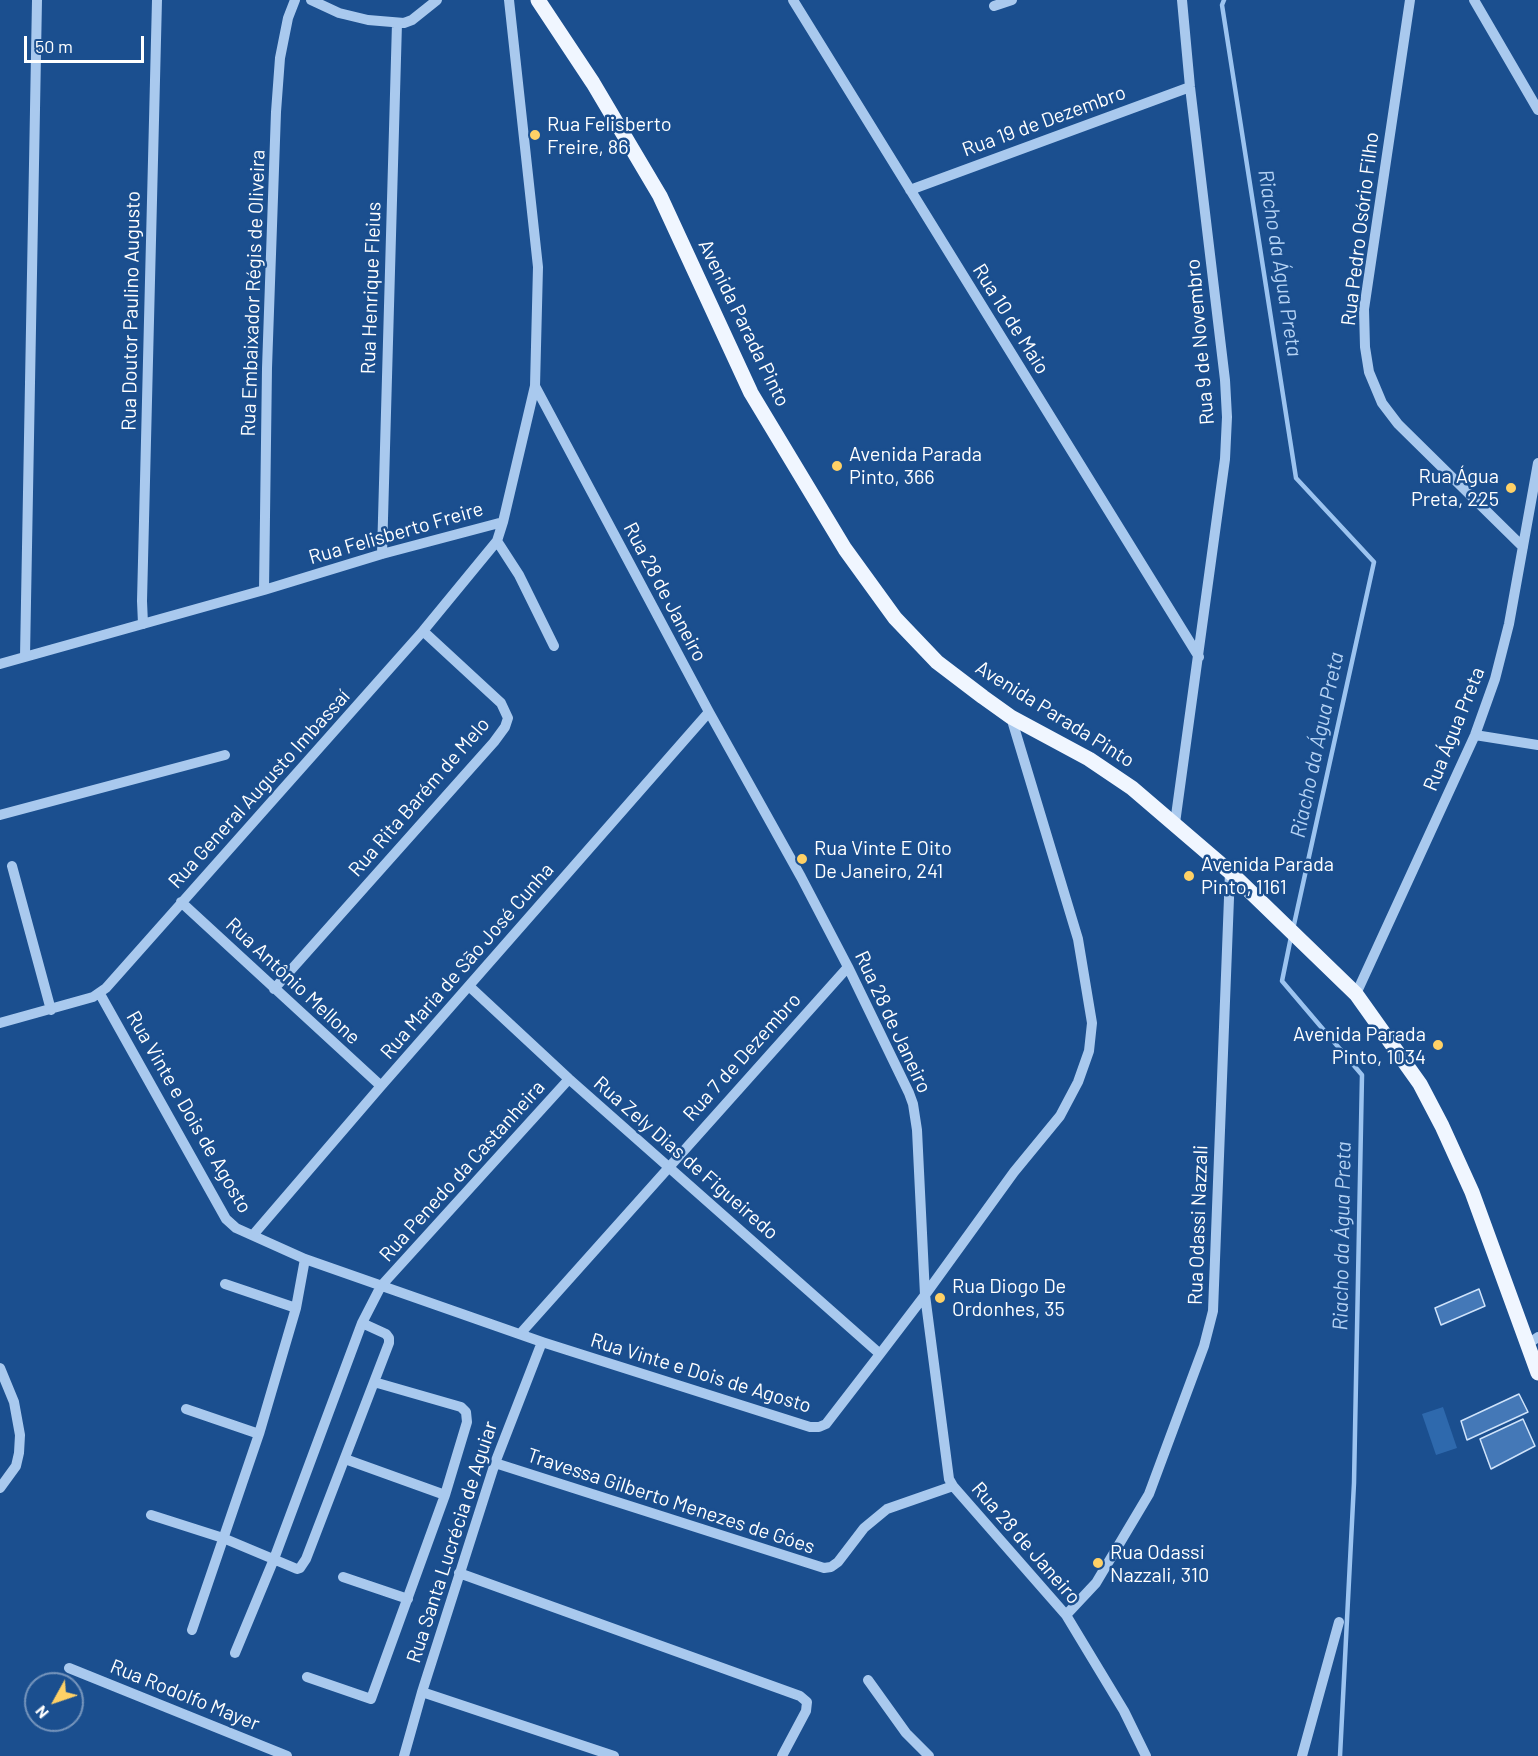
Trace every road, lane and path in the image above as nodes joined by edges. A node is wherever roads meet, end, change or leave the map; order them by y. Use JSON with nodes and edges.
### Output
{"nodes":[{"id":1,"x":37,"y":0,"type":"edge"},
{"id":2,"x":157,"y":0,"type":"edge"},
{"id":3,"x":295,"y":0,"type":"edge"},
{"id":4,"x":311,"y":0,"type":"edge"},
{"id":5,"x":437,"y":0,"type":"edge"},
{"id":6,"x":509,"y":0,"type":"edge"},
{"id":7,"x":538,"y":0,"type":"edge"},
{"id":8,"x":793,"y":0,"type":"edge"},
{"id":9,"x":1012,"y":0,"type":"edge"},
{"id":10,"x":1182,"y":0,"type":"edge"},
{"id":11,"x":1410,"y":0,"type":"edge"},
{"id":12,"x":1474,"y":0,"type":"edge"},
{"id":13,"x":994,"y":6,"type":"dead end"},
{"id":14,"x":397,"y":23,"type":"junction"},
{"id":15,"x":1190,"y":87,"type":"junction"},
{"id":16,"x":1538,"y":110,"type":"edge"},
{"id":17,"x":910,"y":190,"type":"junction"},
{"id":18,"x":535,"y":386,"type":"junction"},
{"id":19,"x":1538,"y":463,"type":"edge"},
{"id":20,"x":503,"y":522,"type":"junction"},
{"id":21,"x":496,"y":541,"type":"junction"},
{"id":22,"x":1523,"y":546,"type":"junction"},
{"id":23,"x":382,"y":554,"type":"junction"},
{"id":24,"x":264,"y":590,"type":"junction"},
{"id":25,"x":143,"y":624,"type":"junction"},
{"id":26,"x":423,"y":631,"type":"junction"},
{"id":27,"x":554,"y":645,"type":"dead end"},
{"id":28,"x":25,"y":657,"type":"junction"},
{"id":29,"x":1199,"y":657,"type":"junction"},
{"id":30,"x":0,"y":664,"type":"edge"},
{"id":31,"x":709,"y":712,"type":"junction"},
{"id":32,"x":1011,"y":717,"type":"junction"},
{"id":33,"x":1475,"y":735,"type":"junction"},
{"id":34,"x":1538,"y":745,"type":"edge"},
{"id":35,"x":225,"y":755,"type":"dead end"},
{"id":36,"x":0,"y":815,"type":"edge"},
{"id":37,"x":1175,"y":823,"type":"junction"},
{"id":38,"x":12,"y":866,"type":"dead end"},
{"id":39,"x":1230,"y":872,"type":"junction"},
{"id":40,"x":181,"y":902,"type":"junction"},
{"id":41,"x":848,"y":967,"type":"junction"},
{"id":42,"x":470,"y":987,"type":"junction"},
{"id":43,"x":274,"y":989,"type":"junction"},
{"id":44,"x":100,"y":993,"type":"junction"},
{"id":45,"x":1356,"y":994,"type":"junction"},
{"id":46,"x":51,"y":1010,"type":"junction"},
{"id":47,"x":0,"y":1023,"type":"edge"},
{"id":48,"x":569,"y":1079,"type":"junction"},
{"id":49,"x":381,"y":1086,"type":"junction"},
{"id":50,"x":668,"y":1167,"type":"junction"},
{"id":51,"x":253,"y":1235,"type":"junction"},
{"id":52,"x":305,"y":1259,"type":"junction"},
{"id":53,"x":225,"y":1284,"type":"dead end"},
{"id":54,"x":381,"y":1286,"type":"junction"},
{"id":55,"x":925,"y":1295,"type":"junction"},
{"id":56,"x":296,"y":1308,"type":"junction"},
{"id":57,"x":362,"y":1323,"type":"junction"},
{"id":58,"x":520,"y":1334,"type":"junction"},
{"id":59,"x":1533,"y":1340,"type":"edge"},
{"id":60,"x":542,"y":1342,"type":"junction"},
{"id":61,"x":880,"y":1354,"type":"junction"},
{"id":62,"x":0,"y":1368,"type":"edge"},
{"id":63,"x":1538,"y":1373,"type":"edge"},
{"id":64,"x":374,"y":1382,"type":"junction"},
{"id":65,"x":186,"y":1409,"type":"dead end"},
{"id":66,"x":259,"y":1434,"type":"junction"},
{"id":67,"x":345,"y":1459,"type":"junction"},
{"id":68,"x":495,"y":1463,"type":"junction"},
{"id":69,"x":953,"y":1486,"type":"junction"},
{"id":70,"x":0,"y":1488,"type":"edge"},
{"id":71,"x":445,"y":1495,"type":"junction"},
{"id":72,"x":151,"y":1515,"type":"dead end"},
{"id":73,"x":224,"y":1538,"type":"junction"},
{"id":74,"x":274,"y":1559,"type":"junction"},
{"id":75,"x":459,"y":1573,"type":"junction"},
{"id":76,"x":343,"y":1576,"type":"dead end"},
{"id":77,"x":408,"y":1599,"type":"junction"},
{"id":78,"x":1066,"y":1615,"type":"junction"},
{"id":79,"x":1339,"y":1622,"type":"dead end"},
{"id":80,"x":192,"y":1630,"type":"dead end"},
{"id":81,"x":235,"y":1653,"type":"dead end"},
{"id":82,"x":69,"y":1668,"type":"dead end"},
{"id":83,"x":307,"y":1677,"type":"dead end"},
{"id":84,"x":868,"y":1680,"type":"dead end"},
{"id":85,"x":422,"y":1692,"type":"junction"},
{"id":86,"x":287,"y":1756,"type":"edge"},
{"id":87,"x":404,"y":1756,"type":"edge"},
{"id":88,"x":615,"y":1756,"type":"edge"},
{"id":89,"x":782,"y":1756,"type":"edge"},
{"id":90,"x":929,"y":1756,"type":"edge"},
{"id":91,"x":1146,"y":1756,"type":"edge"},
{"id":92,"x":1302,"y":1756,"type":"edge"}],
"edges":[{"from":1,"to":28,"type":"street"},
{"from":2,"to":25,"type":"street","name":"Rua Doutor Paulino Augusto"},
{"from":3,"to":24,"type":"street","name":"Rua Embaixador Régis de Oliveira"},
{"from":4,"to":14,"type":"street"},
{"from":5,"to":14,"type":"street"},
{"from":6,"to":18,"type":"street","name":"Rua Felisberto Freire"},
{"from":7,"to":32,"type":"main road","name":"Avenida Parada Pinto"},
{"from":8,"to":17,"type":"street","name":"Rua 10 de Maio"},
{"from":9,"to":13,"type":"street"},
{"from":10,"to":15,"type":"street","name":"Rua 9 de Novembro"},
{"from":11,"to":22,"type":"street","name":"Rua Pedro Osório Filho"},
{"from":12,"to":16,"type":"street"},
{"from":14,"to":23,"type":"street","name":"Rua Henrique Fleius"},
{"from":15,"to":17,"type":"street","name":"Rua 19 de Dezembro"},
{"from":15,"to":29,"type":"street","name":"Rua 9 de Novembro"},
{"from":17,"to":29,"type":"street","name":"Rua 10 de Maio"},
{"from":18,"to":20,"type":"street","name":"Rua Felisberto Freire"},
{"from":18,"to":31,"type":"street","name":"Rua 28 de Janeiro"},
{"from":19,"to":22,"type":"street","name":"Rua Água Preta"},
{"from":20,"to":21,"type":"street","name":"Rua General Augusto Imbassaí"},
{"from":20,"to":23,"type":"street","name":"Rua Felisberto Freire"},
{"from":21,"to":26,"type":"street","name":"Rua General Augusto Imbassaí"},
{"from":21,"to":27,"type":"street"},
{"from":22,"to":33,"type":"street","name":"Rua Água Preta"},
{"from":23,"to":24,"type":"street","name":"Rua Felisberto Freire"},
{"from":24,"to":25,"type":"street","name":"Rua Felisberto Freire"},
{"from":25,"to":28,"type":"street","name":"Rua Felisberto Freire"},
{"from":26,"to":40,"type":"street","name":"Rua General Augusto Imbassaí"},
{"from":26,"to":43,"type":"street","name":"Rua Rita Barém de Melo"},
{"from":28,"to":30,"type":"street","name":"Rua Felisberto Freire"},
{"from":29,"to":37,"type":"street","name":"Rua 9 de Novembro"},
{"from":31,"to":41,"type":"street","name":"Rua 28 de Janeiro"},
{"from":31,"to":42,"type":"street","name":"Rua Maria de São José Cunha"},
{"from":32,"to":37,"type":"main road","name":"Avenida Parada Pinto"},
{"from":32,"to":55,"type":"street","name":"Rua Vinte e Dois de Agosto"},
{"from":33,"to":34,"type":"street"},
{"from":33,"to":45,"type":"street","name":"Rua Água Preta"},
{"from":35,"to":36,"type":"street"},
{"from":37,"to":39,"type":"main road","name":"Avenida Parada Pinto"},
{"from":38,"to":46,"type":"street"},
{"from":39,"to":45,"type":"main road","name":"Avenida Parada Pinto"},
{"from":39,"to":78,"type":"street","name":"Rua Odassi Nazzali"},
{"from":40,"to":43,"type":"street","name":"Rua Antônio Mellone"},
{"from":40,"to":44,"type":"street","name":"Rua General Augusto Imbassaí"},
{"from":41,"to":50,"type":"street","name":"Rua 7 de Dezembro"},
{"from":41,"to":55,"type":"street","name":"Rua 28 de Janeiro"},
{"from":42,"to":48,"type":"street","name":"Rua Zely Dias de Figueiredo"},
{"from":42,"to":49,"type":"street","name":"Rua Maria de São José Cunha"},
{"from":43,"to":49,"type":"street","name":"Rua Antônio Mellone"},
{"from":44,"to":46,"type":"street","name":"Rua General Augusto Imbassaí"},
{"from":44,"to":51,"type":"street","name":"Rua Vinte e Dois de Agosto"},
{"from":45,"to":59,"type":"main road","name":"Avenida Parada Pinto"},
{"from":46,"to":47,"type":"street","name":"Rua General Augusto Imbassaí"},
{"from":48,"to":50,"type":"street","name":"Rua Zely Dias de Figueiredo"},
{"from":48,"to":54,"type":"street","name":"Rua Penedo da Castanheira"},
{"from":49,"to":51,"type":"street","name":"Rua Maria de São José Cunha"},
{"from":50,"to":58,"type":"street","name":"Rua 7 de Dezembro"},
{"from":50,"to":61,"type":"street","name":"Rua Zely Dias de Figueiredo"},
{"from":51,"to":52,"type":"street","name":"Rua Vinte e Dois de Agosto"},
{"from":52,"to":54,"type":"street","name":"Rua Vinte e Dois de Agosto"},
{"from":52,"to":56,"type":"street"},
{"from":53,"to":56,"type":"street"},
{"from":54,"to":57,"type":"street","name":"Rua Penedo da Castanheira"},
{"from":54,"to":58,"type":"street","name":"Rua Vinte e Dois de Agosto"},
{"from":55,"to":61,"type":"street","name":"Rua Vinte e Dois de Agosto"},
{"from":55,"to":69,"type":"street","name":"Rua 28 de Janeiro"},
{"from":56,"to":66,"type":"street"},
{"from":57,"to":64,"type":"street"},
{"from":57,"to":74,"type":"street","name":"Rua Penedo da Castanheira"},
{"from":58,"to":60,"type":"street","name":"Rua Vinte e Dois de Agosto"},
{"from":59,"to":63,"type":"main road","name":"Avenida Parada Pinto"},
{"from":60,"to":61,"type":"street","name":"Rua Vinte e Dois de Agosto"},
{"from":60,"to":68,"type":"street","name":"Rua Santa Lucrécia de Aguiar"},
{"from":62,"to":70,"type":"street"},
{"from":64,"to":67,"type":"street"},
{"from":64,"to":71,"type":"street"},
{"from":65,"to":66,"type":"street"},
{"from":66,"to":73,"type":"street"},
{"from":67,"to":71,"type":"street"},
{"from":67,"to":74,"type":"street"},
{"from":68,"to":69,"type":"street","name":"Travessa Gilberto Menezes de Góes"},
{"from":68,"to":75,"type":"street","name":"Rua Santa Lucrécia de Aguiar"},
{"from":69,"to":78,"type":"street","name":"Rua 28 de Janeiro"},
{"from":71,"to":77,"type":"street"},
{"from":72,"to":73,"type":"street"},
{"from":73,"to":74,"type":"street"},
{"from":73,"to":80,"type":"street"},
{"from":74,"to":81,"type":"street","name":"Rua Penedo da Castanheira"},
{"from":75,"to":85,"type":"street","name":"Rua Santa Lucrécia de Aguiar"},
{"from":75,"to":89,"type":"street"},
{"from":76,"to":77,"type":"street"},
{"from":77,"to":83,"type":"street"},
{"from":78,"to":91,"type":"street","name":"Rua 28 de Janeiro"},
{"from":79,"to":92,"type":"street"},
{"from":82,"to":86,"type":"street","name":"Rua Rodolfo Mayer"},
{"from":84,"to":90,"type":"street"},
{"from":85,"to":87,"type":"street","name":"Rua Santa Lucrécia de Aguiar"},
{"from":85,"to":88,"type":"street"}]}
